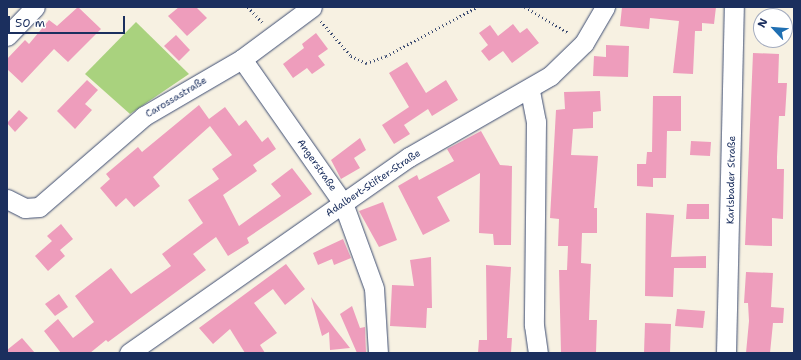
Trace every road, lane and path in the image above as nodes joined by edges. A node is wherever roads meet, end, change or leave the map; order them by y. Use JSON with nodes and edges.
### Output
{"nodes":[{"id":1,"x":35,"y":7,"type":"edge"},
{"id":2,"x":248,"y":7,"type":"edge"},
{"id":3,"x":477,"y":7,"type":"edge"},
{"id":4,"x":525,"y":7,"type":"edge"},
{"id":5,"x":605,"y":7,"type":"edge"},
{"id":6,"x":734,"y":7,"type":"edge"},
{"id":7,"x":311,"y":8,"type":"edge"},
{"id":8,"x":274,"y":35,"type":"junction"},
{"id":9,"x":7,"y":36,"type":"edge"},
{"id":10,"x":584,"y":43,"type":"junction"},
{"id":11,"x":242,"y":59,"type":"junction"},
{"id":12,"x":530,"y":91,"type":"junction"},
{"id":13,"x":7,"y":199,"type":"edge"},
{"id":14,"x":343,"y":203,"type":"junction"},
{"id":15,"x":132,"y":352,"type":"edge"},
{"id":16,"x":378,"y":353,"type":"edge"},
{"id":17,"x":538,"y":353,"type":"edge"},
{"id":18,"x":726,"y":353,"type":"edge"}],
"edges":[{"from":1,"to":9,"type":"street"},
{"from":2,"to":8,"type":"path"},
{"from":3,"to":7,"type":"path"},
{"from":4,"to":10,"type":"path"},
{"from":5,"to":10,"type":"street","name":"Adalbert-Stifter-Straße"},
{"from":6,"to":18,"type":"street","name":"Karlsbader Straße"},
{"from":7,"to":8,"type":"street","name":"Carossastraße"},
{"from":8,"to":11,"type":"street","name":"Carossastraße"},
{"from":10,"to":12,"type":"street","name":"Adalbert-Stifter-Straße"},
{"from":11,"to":13,"type":"street","name":"Carossastraße"},
{"from":11,"to":14,"type":"street","name":"Angerstraße"},
{"from":12,"to":14,"type":"street","name":"Adalbert-Stifter-Straße"},
{"from":12,"to":17,"type":"street"},
{"from":14,"to":15,"type":"street","name":"Adalbert-Stifter-Straße"},
{"from":14,"to":16,"type":"street","name":"Angerstraße"}]}
